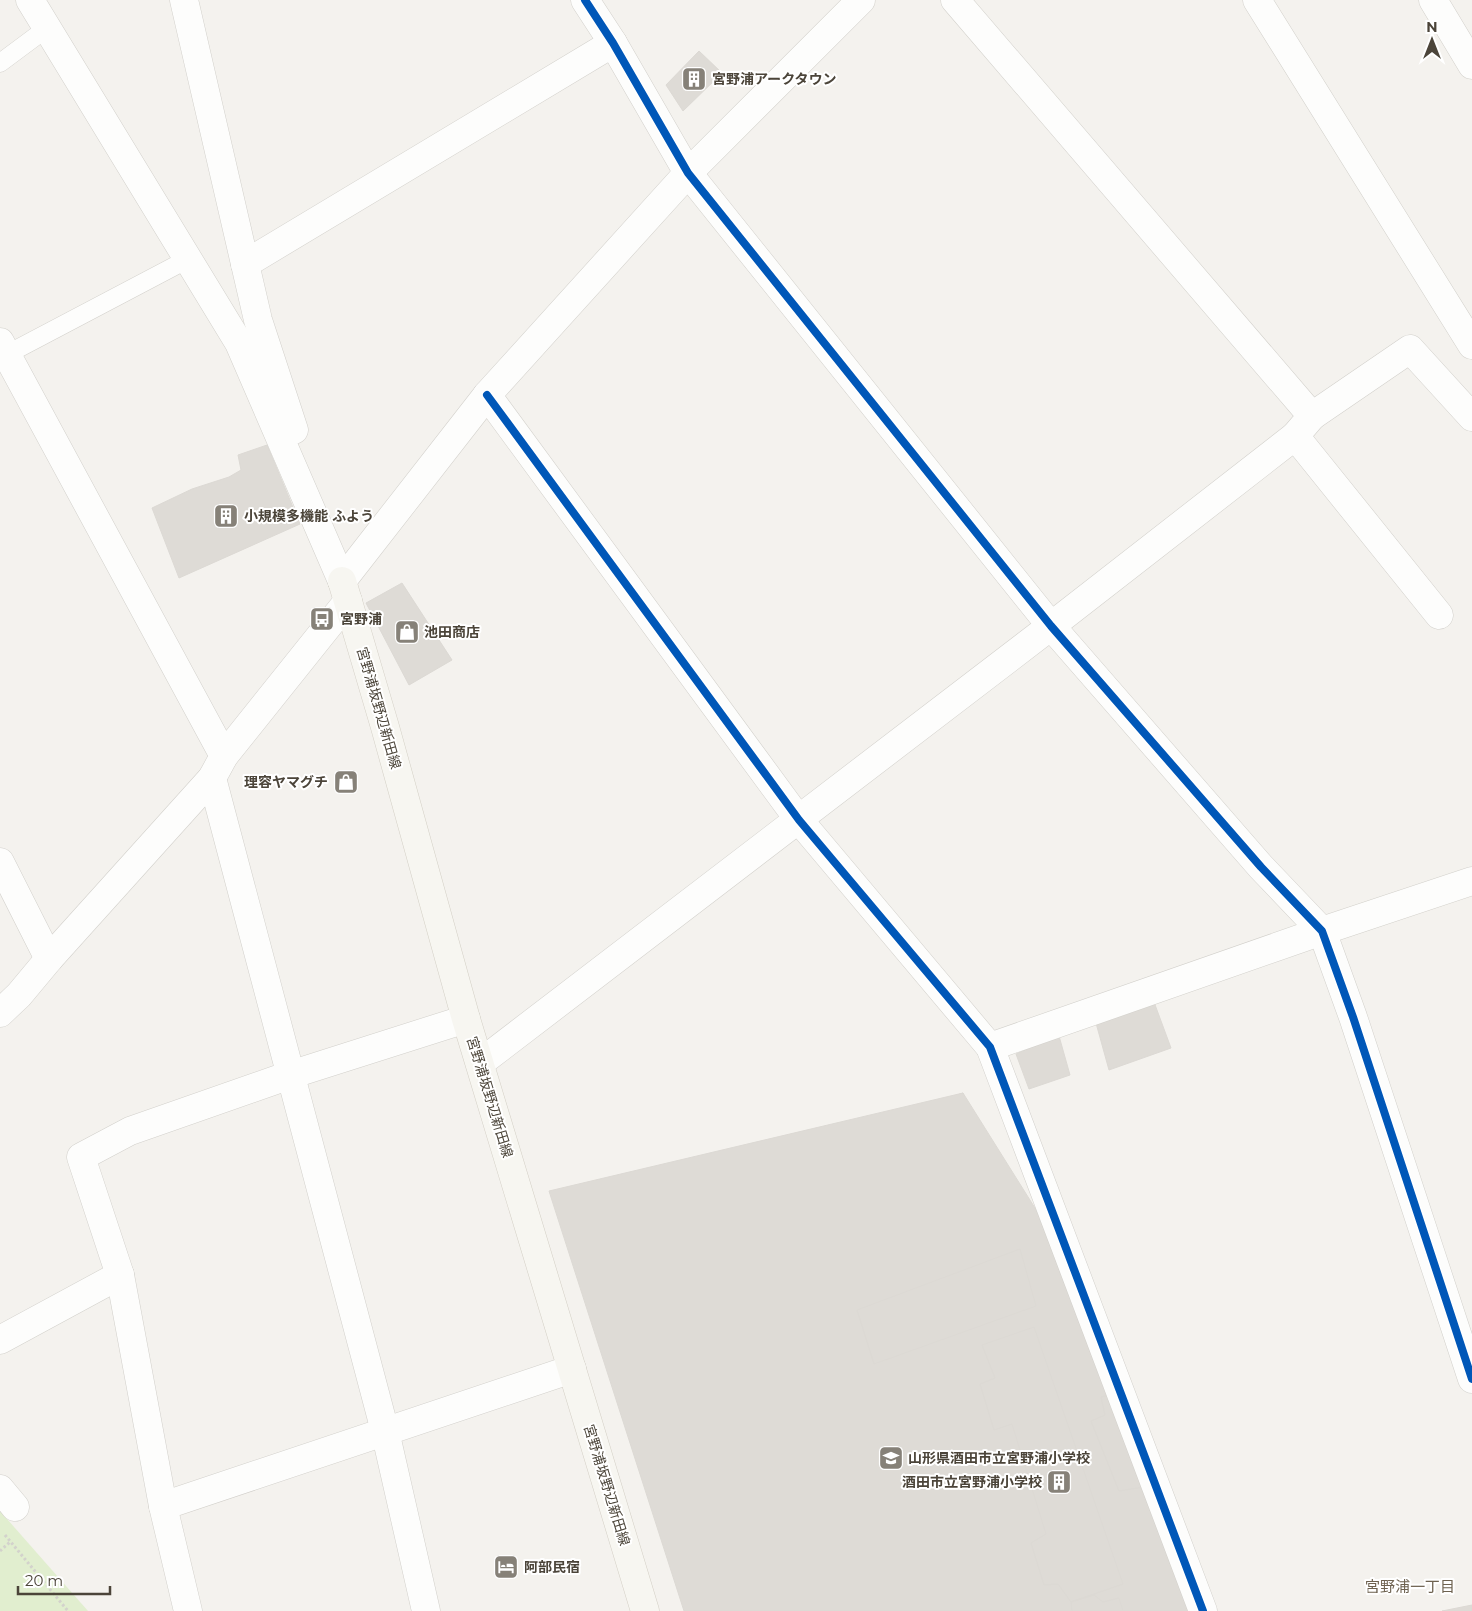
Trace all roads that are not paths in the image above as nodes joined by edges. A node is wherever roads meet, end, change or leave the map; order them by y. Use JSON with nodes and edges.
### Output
{"nodes":[{"id":1,"x":30,"y":0,"type":"edge"},
{"id":2,"x":184,"y":0,"type":"edge"},
{"id":3,"x":585,"y":0,"type":"edge"},
{"id":4,"x":860,"y":0,"type":"edge"},
{"id":5,"x":955,"y":0,"type":"edge"},
{"id":6,"x":1257,"y":0,"type":"edge"},
{"id":7,"x":1433,"y":0,"type":"edge"},
{"id":8,"x":47,"y":28,"type":"junction"},
{"id":9,"x":614,"y":43,"type":"junction"},
{"id":10,"x":0,"y":63,"type":"edge"},
{"id":11,"x":1472,"y":65,"type":"edge"},
{"id":12,"x":688,"y":173,"type":"junction"},
{"id":13,"x":188,"y":259,"type":"junction"},
{"id":14,"x":245,"y":264,"type":"junction"},
{"id":15,"x":1472,"y":346,"type":"edge"},
{"id":16,"x":3,"y":351,"type":"edge"},
{"id":17,"x":487,"y":395,"type":"junction"},
{"id":18,"x":1472,"y":417,"type":"edge"},
{"id":19,"x":1303,"y":426,"type":"junction"},
{"id":20,"x":345,"y":591,"type":"junction"},
{"id":21,"x":1439,"y":615,"type":"dead end"},
{"id":22,"x":1051,"y":626,"type":"junction"},
{"id":23,"x":218,"y":767,"type":"junction"},
{"id":24,"x":799,"y":820,"type":"junction"},
{"id":25,"x":0,"y":862,"type":"edge"},
{"id":26,"x":1472,"y":881,"type":"edge"},
{"id":27,"x":1322,"y":931,"type":"junction"},
{"id":28,"x":48,"y":959,"type":"junction"},
{"id":29,"x":0,"y":1013,"type":"edge"},
{"id":30,"x":466,"y":1019,"type":"junction"},
{"id":31,"x":990,"y":1047,"type":"junction"},
{"id":32,"x":480,"y":1063,"type":"junction"},
{"id":33,"x":290,"y":1076,"type":"junction"},
{"id":34,"x":120,"y":1275,"type":"junction"},
{"id":35,"x":0,"y":1340,"type":"edge"},
{"id":36,"x":572,"y":1369,"type":"junction"},
{"id":37,"x":1472,"y":1379,"type":"edge"},
{"id":38,"x":385,"y":1431,"type":"junction"},
{"id":39,"x":163,"y":1506,"type":"junction"},
{"id":40,"x":188,"y":1611,"type":"edge"},
{"id":41,"x":426,"y":1611,"type":"edge"},
{"id":42,"x":645,"y":1611,"type":"edge"},
{"id":43,"x":1204,"y":1611,"type":"edge"}],
"edges":[{"from":1,"to":8,"type":"street"},
{"from":2,"to":14,"type":"street"},
{"from":3,"to":9,"type":"street"},
{"from":4,"to":12,"type":"street"},
{"from":5,"to":19,"type":"street"},
{"from":6,"to":15,"type":"street"},
{"from":7,"to":11,"type":"street"},
{"from":8,"to":10,"type":"lane"},
{"from":8,"to":13,"type":"street"},
{"from":9,"to":12,"type":"street"},
{"from":9,"to":14,"type":"street"},
{"from":12,"to":17,"type":"street"},
{"from":12,"to":22,"type":"street"},
{"from":13,"to":16,"type":"lane"},
{"from":13,"to":20,"type":"street"},
{"from":14,"to":20,"type":"street"},
{"from":16,"to":23,"type":"street"},
{"from":17,"to":20,"type":"street"},
{"from":17,"to":24,"type":"street"},
{"from":18,"to":19,"type":"street"},
{"from":19,"to":21,"type":"street"},
{"from":19,"to":22,"type":"street"},
{"from":20,"to":23,"type":"street"},
{"from":20,"to":30,"type":"main road","name":"宮野浦坂野辺新田線"},
{"from":22,"to":24,"type":"street"},
{"from":22,"to":27,"type":"street"},
{"from":23,"to":28,"type":"street"},
{"from":23,"to":33,"type":"street"},
{"from":24,"to":31,"type":"street"},
{"from":24,"to":32,"type":"street"},
{"from":25,"to":28,"type":"street"},
{"from":26,"to":27,"type":"street"},
{"from":27,"to":31,"type":"street"},
{"from":27,"to":37,"type":"street"},
{"from":28,"to":29,"type":"street"},
{"from":30,"to":32,"type":"main road","name":"宮野浦坂野辺新田線"},
{"from":30,"to":33,"type":"street"},
{"from":31,"to":43,"type":"street"},
{"from":32,"to":36,"type":"main road","name":"宮野浦坂野辺新田線"},
{"from":33,"to":34,"type":"street"},
{"from":33,"to":38,"type":"street"},
{"from":34,"to":35,"type":"street"},
{"from":34,"to":39,"type":"street"},
{"from":36,"to":38,"type":"street"},
{"from":36,"to":42,"type":"main road","name":"宮野浦坂野辺新田線"},
{"from":38,"to":39,"type":"street"},
{"from":38,"to":41,"type":"street"},
{"from":39,"to":40,"type":"street"}]}
